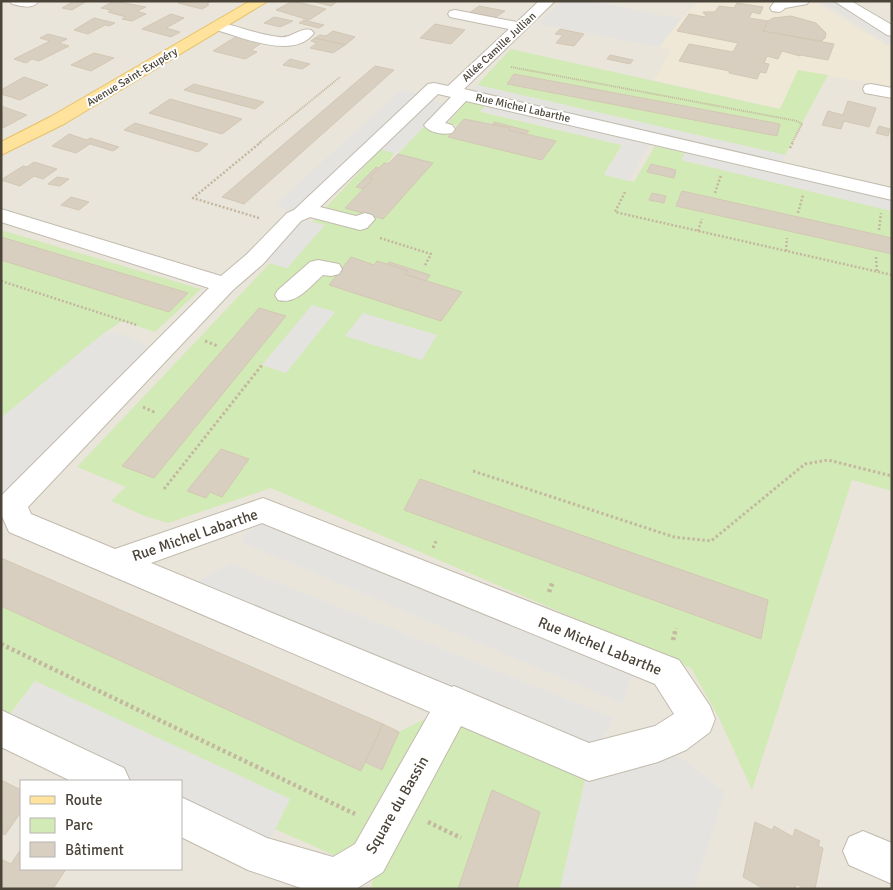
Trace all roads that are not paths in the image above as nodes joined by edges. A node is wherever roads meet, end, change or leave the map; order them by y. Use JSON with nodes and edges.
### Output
{"nodes":[{"id":1,"x":16,"y":1,"type":"edge"},
{"id":2,"x":32,"y":1,"type":"edge"},
{"id":3,"x":261,"y":1,"type":"edge"},
{"id":4,"x":548,"y":1,"type":"edge"},
{"id":5,"x":802,"y":1,"type":"edge"},
{"id":6,"x":842,"y":1,"type":"edge"},
{"id":7,"x":777,"y":8,"type":"dead end"},
{"id":8,"x":454,"y":14,"type":"dead end"},
{"id":9,"x":218,"y":26,"type":"junction"},
{"id":10,"x":520,"y":27,"type":"junction"},
{"id":11,"x":892,"y":32,"type":"edge"},
{"id":12,"x":306,"y":33,"type":"dead end"},
{"id":13,"x":871,"y":89,"type":"dead end"},
{"id":14,"x":892,"y":93,"type":"edge"},
{"id":15,"x":464,"y":94,"type":"junction"},
{"id":16,"x":446,"y":129,"type":"dead end"},
{"id":17,"x":1,"y":149,"type":"edge"},
{"id":18,"x":892,"y":194,"type":"edge"},
{"id":19,"x":305,"y":209,"type":"junction"},
{"id":20,"x":1,"y":215,"type":"edge"},
{"id":21,"x":365,"y":219,"type":"dead end"},
{"id":22,"x":331,"y":270,"type":"dead end"},
{"id":23,"x":225,"y":285,"type":"junction"},
{"id":24,"x":286,"y":295,"type":"dead end"},
{"id":25,"x":116,"y":562,"type":"junction"},
{"id":26,"x":454,"y":704,"type":"junction"},
{"id":27,"x":1,"y":728,"type":"edge"},
{"id":28,"x":109,"y":780,"type":"edge"},
{"id":29,"x":182,"y":816,"type":"edge"}],
"edges":[{"from":1,"to":2,"type":"street"},
{"from":3,"to":9,"type":"main road","name":"Avenue Saint-Exupéry"},
{"from":4,"to":10,"type":"street","name":"Allée Camille Jullian"},
{"from":5,"to":7,"type":"street"},
{"from":6,"to":11,"type":"street"},
{"from":8,"to":10,"type":"street"},
{"from":9,"to":12,"type":"street"},
{"from":9,"to":17,"type":"main road","name":"Avenue Saint-Exupéry"},
{"from":10,"to":15,"type":"street","name":"Allée Camille Jullian"},
{"from":13,"to":14,"type":"street"},
{"from":15,"to":16,"type":"street","name":"Allée Camille Jullian"},
{"from":15,"to":18,"type":"street","name":"Rue Michel Labarthe"},
{"from":15,"to":19,"type":"street","name":"Rue Michel Labarthe"},
{"from":19,"to":21,"type":"street"},
{"from":19,"to":23,"type":"street","name":"Rue Michel Labarthe"},
{"from":20,"to":23,"type":"street"},
{"from":22,"to":24,"type":"street"},
{"from":23,"to":25,"type":"street","name":"Rue Michel Labarthe"},
{"from":25,"to":26,"type":"street","name":"Rue Michel Labarthe"},
{"from":25,"to":26,"type":"street","name":"Rue Michel Labarthe"},
{"from":26,"to":29,"type":"street","name":"Square du Bassin"},
{"from":27,"to":28,"type":"street"}]}
